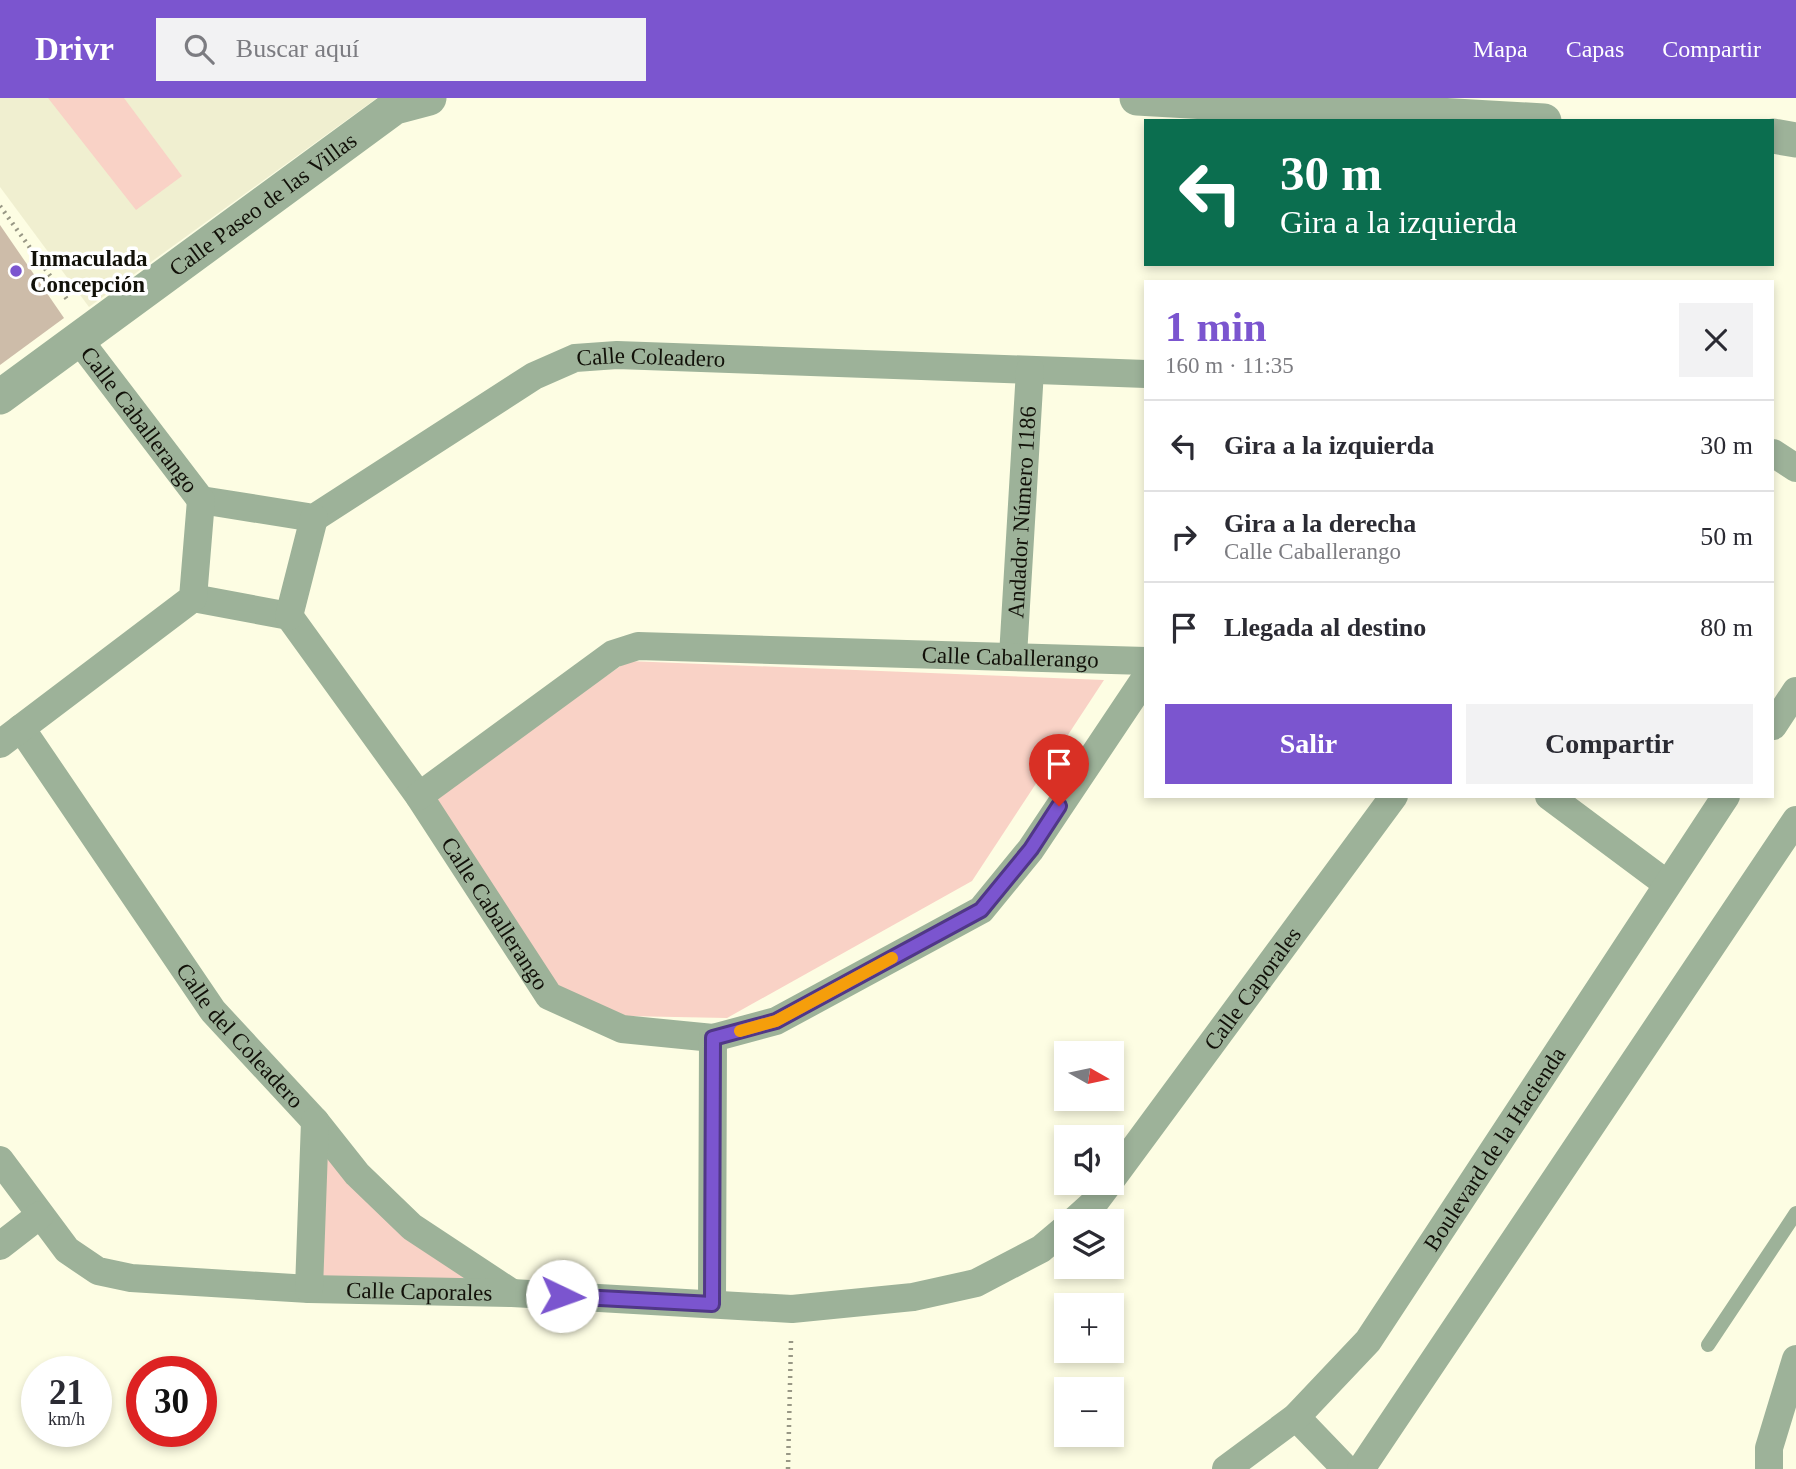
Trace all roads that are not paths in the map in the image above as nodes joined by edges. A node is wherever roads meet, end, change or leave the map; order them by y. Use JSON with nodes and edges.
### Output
{"nodes":[{"id":1,"x":429,"y":98,"type":"edge"},
{"id":2,"x":1137,"y":98,"type":"edge"},
{"id":3,"x":397,"y":102,"type":"edge"},
{"id":4,"x":1509,"y":119,"type":"edge"},
{"id":5,"x":1774,"y":136,"type":"edge"},
{"id":6,"x":1796,"y":140,"type":"edge"},
{"id":7,"x":84,"y":336,"type":"junction"},
{"id":8,"x":1030,"y":370,"type":"junction"},
{"id":9,"x":1144,"y":374,"type":"edge"},
{"id":10,"x":0,"y":397,"type":"edge"},
{"id":11,"x":1774,"y":454,"type":"edge"},
{"id":12,"x":1796,"y":468,"type":"edge"},
{"id":13,"x":201,"y":500,"type":"junction"},
{"id":14,"x":314,"y":518,"type":"junction"},
{"id":15,"x":193,"y":598,"type":"junction"},
{"id":16,"x":289,"y":616,"type":"junction"},
{"id":17,"x":1013,"y":656,"type":"junction"},
{"id":18,"x":1144,"y":661,"type":"edge"},
{"id":19,"x":1144,"y":680,"type":"edge"},
{"id":20,"x":1796,"y":691,"type":"edge"},
{"id":21,"x":1774,"y":724,"type":"edge"},
{"id":22,"x":10,"y":736,"type":"edge"},
{"id":23,"x":419,"y":796,"type":"junction"},
{"id":24,"x":1393,"y":798,"type":"edge"},
{"id":25,"x":1552,"y":798,"type":"edge"},
{"id":26,"x":1725,"y":798,"type":"edge"},
{"id":27,"x":1796,"y":820,"type":"edge"},
{"id":28,"x":1667,"y":884,"type":"junction"},
{"id":29,"x":713,"y":1038,"type":"junction"},
{"id":30,"x":316,"y":1121,"type":"junction"},
{"id":31,"x":0,"y":1160,"type":"edge"},
{"id":32,"x":1124,"y":1163,"type":"edge"},
{"id":33,"x":1100,"y":1195,"type":"edge"},
{"id":34,"x":1087,"y":1209,"type":"edge"},
{"id":35,"x":1796,"y":1213,"type":"edge"},
{"id":36,"x":40,"y":1215,"type":"junction"},
{"id":37,"x":1054,"y":1238,"type":"edge"},
{"id":38,"x":0,"y":1245,"type":"edge"},
{"id":39,"x":309,"y":1289,"type":"junction"},
{"id":40,"x":512,"y":1293,"type":"junction"},
{"id":41,"x":712,"y":1304,"type":"junction"},
{"id":42,"x":1708,"y":1345,"type":"dead end"},
{"id":43,"x":1796,"y":1359,"type":"edge"},
{"id":44,"x":1296,"y":1417,"type":"junction"},
{"id":45,"x":1226,"y":1469,"type":"edge"},
{"id":46,"x":1346,"y":1469,"type":"edge"},
{"id":47,"x":1361,"y":1469,"type":"edge"},
{"id":48,"x":1769,"y":1469,"type":"edge"}],
"edges":[{"from":1,"to":3,"type":"street","name":"Calle Paseo de las Villas"},
{"from":2,"to":4,"type":"street"},
{"from":3,"to":7,"type":"street","name":"Calle Paseo de las Villas"},
{"from":5,"to":6,"type":"street"},
{"from":7,"to":10,"type":"street","name":"Calle Paseo de las Villas"},
{"from":7,"to":13,"type":"street","name":"Calle Caballerango"},
{"from":8,"to":9,"type":"street","name":"Calle Coleadero"},
{"from":8,"to":14,"type":"street","name":"Calle Coleadero"},
{"from":8,"to":17,"type":"street","name":"Andador Número 1186"},
{"from":11,"to":12,"type":"street"},
{"from":13,"to":14,"type":"street"},
{"from":13,"to":15,"type":"street"},
{"from":14,"to":16,"type":"street"},
{"from":15,"to":16,"type":"street"},
{"from":15,"to":22,"type":"street","name":"Calle del Coleadero"},
{"from":16,"to":23,"type":"street","name":"Calle Caballerango"},
{"from":17,"to":18,"type":"street","name":"Calle Caballerango"},
{"from":17,"to":23,"type":"street","name":"Calle Caballerango"},
{"from":19,"to":29,"type":"street","name":"Calle Caballerango"},
{"from":20,"to":21,"type":"street"},
{"from":22,"to":30,"type":"street","name":"Calle del Coleadero"},
{"from":23,"to":29,"type":"street","name":"Calle Caballerango"},
{"from":24,"to":32,"type":"street","name":"Calle Caporales"},
{"from":25,"to":28,"type":"street"},
{"from":26,"to":28,"type":"street","name":"Boulevard de la Hacienda"},
{"from":27,"to":47,"type":"street"},
{"from":28,"to":44,"type":"street","name":"Boulevard de la Hacienda"},
{"from":29,"to":41,"type":"street"},
{"from":30,"to":39,"type":"street"},
{"from":30,"to":40,"type":"street","name":"Calle del Coleadero"},
{"from":31,"to":36,"type":"street","name":"Calle Caporales"},
{"from":33,"to":34,"type":"street","name":"Calle Caporales"},
{"from":35,"to":42,"type":"lane"},
{"from":36,"to":38,"type":"street"},
{"from":36,"to":39,"type":"street","name":"Calle Caporales"},
{"from":37,"to":41,"type":"street","name":"Calle Caporales"},
{"from":39,"to":40,"type":"street","name":"Calle Caporales"},
{"from":40,"to":41,"type":"street","name":"Calle Caporales"},
{"from":43,"to":48,"type":"street"},
{"from":44,"to":45,"type":"street","name":"Boulevard de la Hacienda"},
{"from":44,"to":46,"type":"street"}]}
